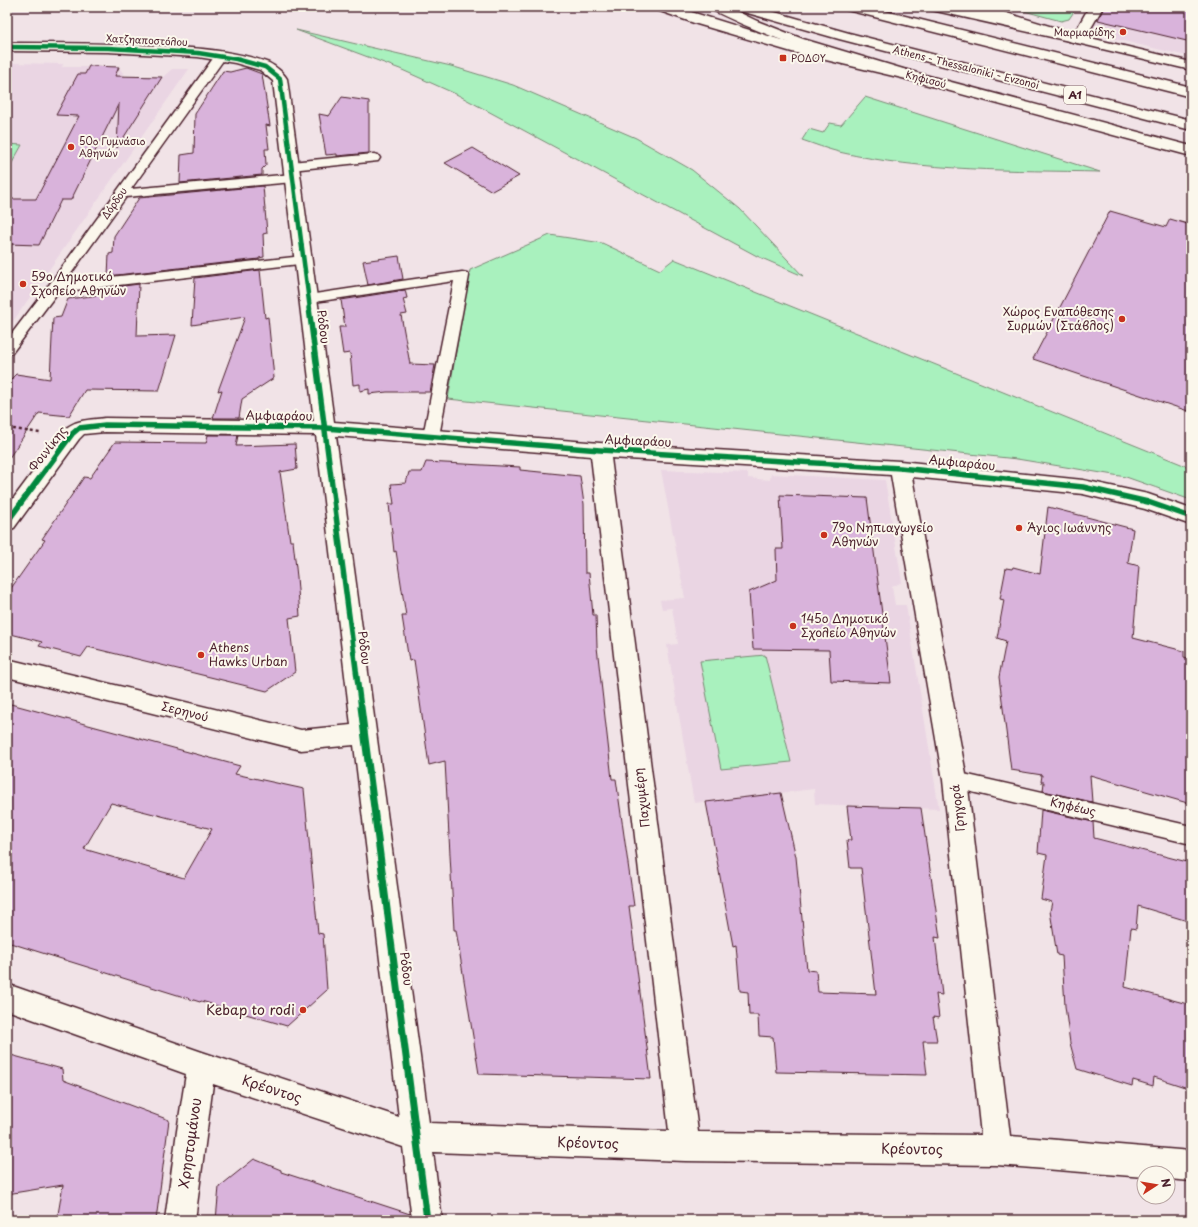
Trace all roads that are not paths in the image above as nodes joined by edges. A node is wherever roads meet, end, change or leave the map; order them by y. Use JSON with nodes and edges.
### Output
{"nodes":[{"id":1,"x":662,"y":7,"type":"edge"},
{"id":2,"x":717,"y":7,"type":"edge"},
{"id":3,"x":742,"y":7,"type":"edge"},
{"id":4,"x":852,"y":7,"type":"edge"},
{"id":5,"x":936,"y":7,"type":"edge"},
{"id":6,"x":972,"y":7,"type":"edge"},
{"id":7,"x":1096,"y":7,"type":"edge"},
{"id":8,"x":1078,"y":39,"type":"junction"},
{"id":9,"x":7,"y":47,"type":"edge"},
{"id":10,"x":221,"y":55,"type":"junction"},
{"id":11,"x":1191,"y":66,"type":"edge"},
{"id":12,"x":905,"y":74,"type":"junction"},
{"id":13,"x":280,"y":79,"type":"joint"},
{"id":14,"x":1191,"y":92,"type":"edge"},
{"id":15,"x":1191,"y":125,"type":"edge"},
{"id":16,"x":1191,"y":151,"type":"edge"},
{"id":17,"x":374,"y":158,"type":"dead end"},
{"id":18,"x":292,"y":172,"type":"junction"},
{"id":19,"x":120,"y":194,"type":"junction"},
{"id":20,"x":303,"y":260,"type":"junction"},
{"id":21,"x":54,"y":288,"type":"junction"},
{"id":22,"x":308,"y":298,"type":"junction"},
{"id":23,"x":7,"y":350,"type":"edge"},
{"id":24,"x":79,"y":428,"type":"joint"},
{"id":25,"x":325,"y":428,"type":"junction"},
{"id":26,"x":431,"y":436,"type":"junction"},
{"id":27,"x":600,"y":450,"type":"junction"},
{"id":28,"x":900,"y":468,"type":"junction"},
{"id":29,"x":1191,"y":517,"type":"edge"},
{"id":30,"x":7,"y":522,"type":"edge"},
{"id":31,"x":7,"y":668,"type":"edge"},
{"id":32,"x":364,"y":734,"type":"junction"},
{"id":33,"x":955,"y":780,"type":"junction"},
{"id":34,"x":1191,"y":835,"type":"edge"},
{"id":35,"x":7,"y":997,"type":"edge"},
{"id":36,"x":202,"y":1066,"type":"junction"},
{"id":37,"x":416,"y":1138,"type":"junction"},
{"id":38,"x":685,"y":1146,"type":"junction"},
{"id":39,"x":997,"y":1150,"type":"junction"},
{"id":40,"x":1191,"y":1166,"type":"edge"},
{"id":41,"x":180,"y":1220,"type":"edge"},
{"id":42,"x":427,"y":1220,"type":"edge"}],
"edges":[{"from":1,"to":12,"type":"main road","name":"Κηφισού"},
{"from":2,"to":12,"type":"main road"},
{"from":3,"to":15,"type":"main road","name":"Athens - Thessaloniki - Evzonoi","number":"Α1"},
{"from":4,"to":14,"type":"main road"},
{"from":5,"to":8,"type":"main road"},
{"from":6,"to":8,"type":"main road"},
{"from":7,"to":8,"type":"main road"},
{"from":8,"to":11,"type":"main road"},
{"from":9,"to":10,"type":"main road","name":"Χατζηαποστόλου"},
{"from":10,"to":13,"type":"main road","name":"Χατζηαποστόλου"},
{"from":10,"to":19,"type":"lane","name":"Δόρδου"},
{"from":12,"to":16,"type":"main road","name":"Κηφισού"},
{"from":13,"to":18,"type":"main road","name":"Ρόδου"},
{"from":17,"to":18,"type":"lane"},
{"from":18,"to":19,"type":"lane"},
{"from":18,"to":20,"type":"main road","name":"Ρόδου"},
{"from":19,"to":21,"type":"lane","name":"Δόρδου"},
{"from":20,"to":21,"type":"lane"},
{"from":20,"to":22,"type":"main road","name":"Ρόδου"},
{"from":21,"to":23,"type":"lane","name":"Δόρδου"},
{"from":22,"to":25,"type":"main road","name":"Ρόδου"},
{"from":22,"to":26,"type":"lane"},
{"from":24,"to":25,"type":"main road","name":"Αμφιαράου"},
{"from":24,"to":30,"type":"main road","name":"Φοινίκης"},
{"from":25,"to":26,"type":"main road","name":"Αμφιαράου"},
{"from":25,"to":32,"type":"main road","name":"Ρόδου"},
{"from":26,"to":27,"type":"main road","name":"Αμφιαράου"},
{"from":27,"to":28,"type":"main road","name":"Αμφιαράου"},
{"from":27,"to":38,"type":"main road","name":"Παχυμέρη"},
{"from":28,"to":29,"type":"main road","name":"Αμφιαράου"},
{"from":28,"to":33,"type":"main road","name":"Γρηγορά"},
{"from":31,"to":32,"type":"main road","name":"Σερηνού"},
{"from":32,"to":37,"type":"main road","name":"Ρόδου"},
{"from":33,"to":34,"type":"lane","name":"Κηφέως"},
{"from":33,"to":39,"type":"main road","name":"Γρηγορά"},
{"from":35,"to":36,"type":"main road","name":"Κρέοντος"},
{"from":36,"to":37,"type":"main road","name":"Κρέοντος"},
{"from":36,"to":41,"type":"main road","name":"Χρηστομάνου"},
{"from":37,"to":38,"type":"main road","name":"Κρέοντος"},
{"from":37,"to":42,"type":"main road","name":"Ρόδου"},
{"from":38,"to":39,"type":"main road","name":"Κρέοντος"},
{"from":39,"to":40,"type":"main road","name":"Κρέοντος"}]}
